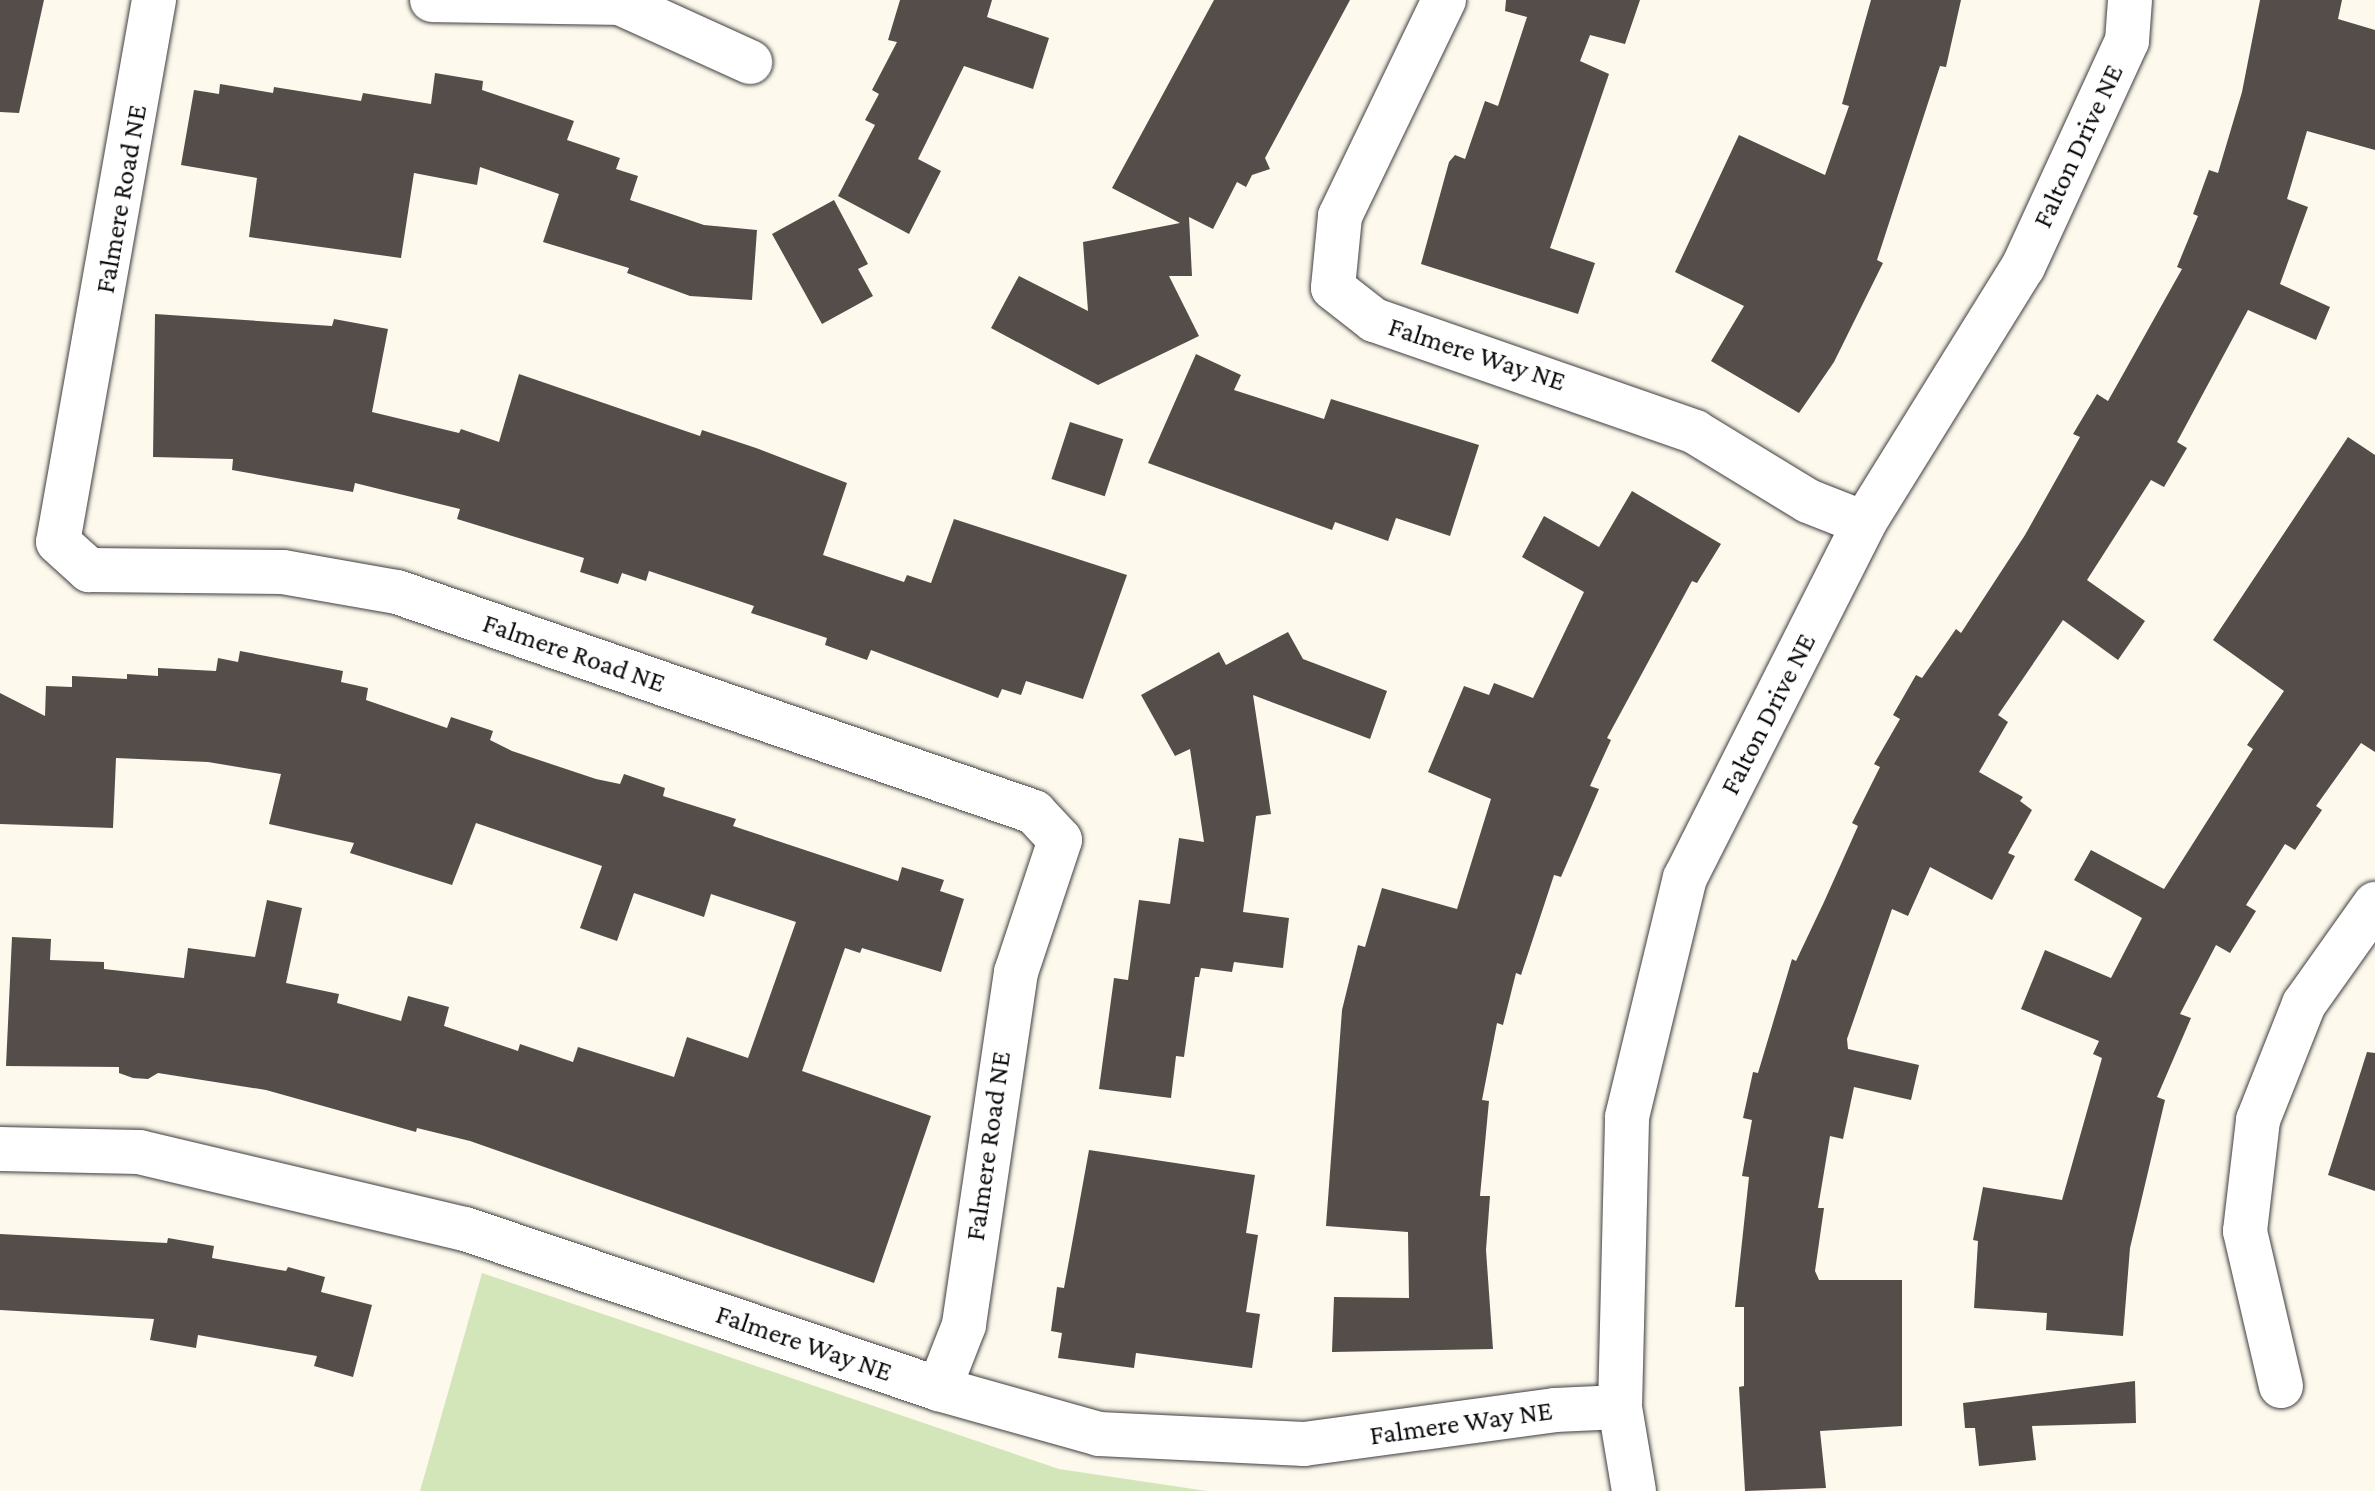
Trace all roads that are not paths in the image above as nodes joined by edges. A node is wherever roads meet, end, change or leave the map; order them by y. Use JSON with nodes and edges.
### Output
{"nodes":[{"id":1,"x":154,"y":0,"type":"edge"},
{"id":2,"x":432,"y":0,"type":"edge"},
{"id":3,"x":1444,"y":0,"type":"edge"},
{"id":4,"x":2130,"y":0,"type":"edge"},
{"id":5,"x":750,"y":62,"type":"dead end"},
{"id":6,"x":1864,"y":523,"type":"junction"},
{"id":7,"x":2375,"y":904,"type":"edge"},
{"id":8,"x":0,"y":1149,"type":"edge"},
{"id":9,"x":2281,"y":1386,"type":"dead end"},
{"id":10,"x":939,"y":1389,"type":"junction"},
{"id":11,"x":1620,"y":1407,"type":"junction"},
{"id":12,"x":1634,"y":1491,"type":"edge"}],
"edges":[{"from":1,"to":10,"type":"street","name":"Falmere Road NE"},
{"from":2,"to":5,"type":"street"},
{"from":3,"to":6,"type":"street","name":"Falmere Way NE"},
{"from":4,"to":6,"type":"street","name":"Falton Drive NE"},
{"from":6,"to":11,"type":"street","name":"Falton Drive NE"},
{"from":7,"to":9,"type":"street"},
{"from":8,"to":10,"type":"street","name":"Falmere Way NE"},
{"from":10,"to":11,"type":"street","name":"Falmere Way NE"},
{"from":11,"to":12,"type":"street","name":"Falton Drive NE"}]}
